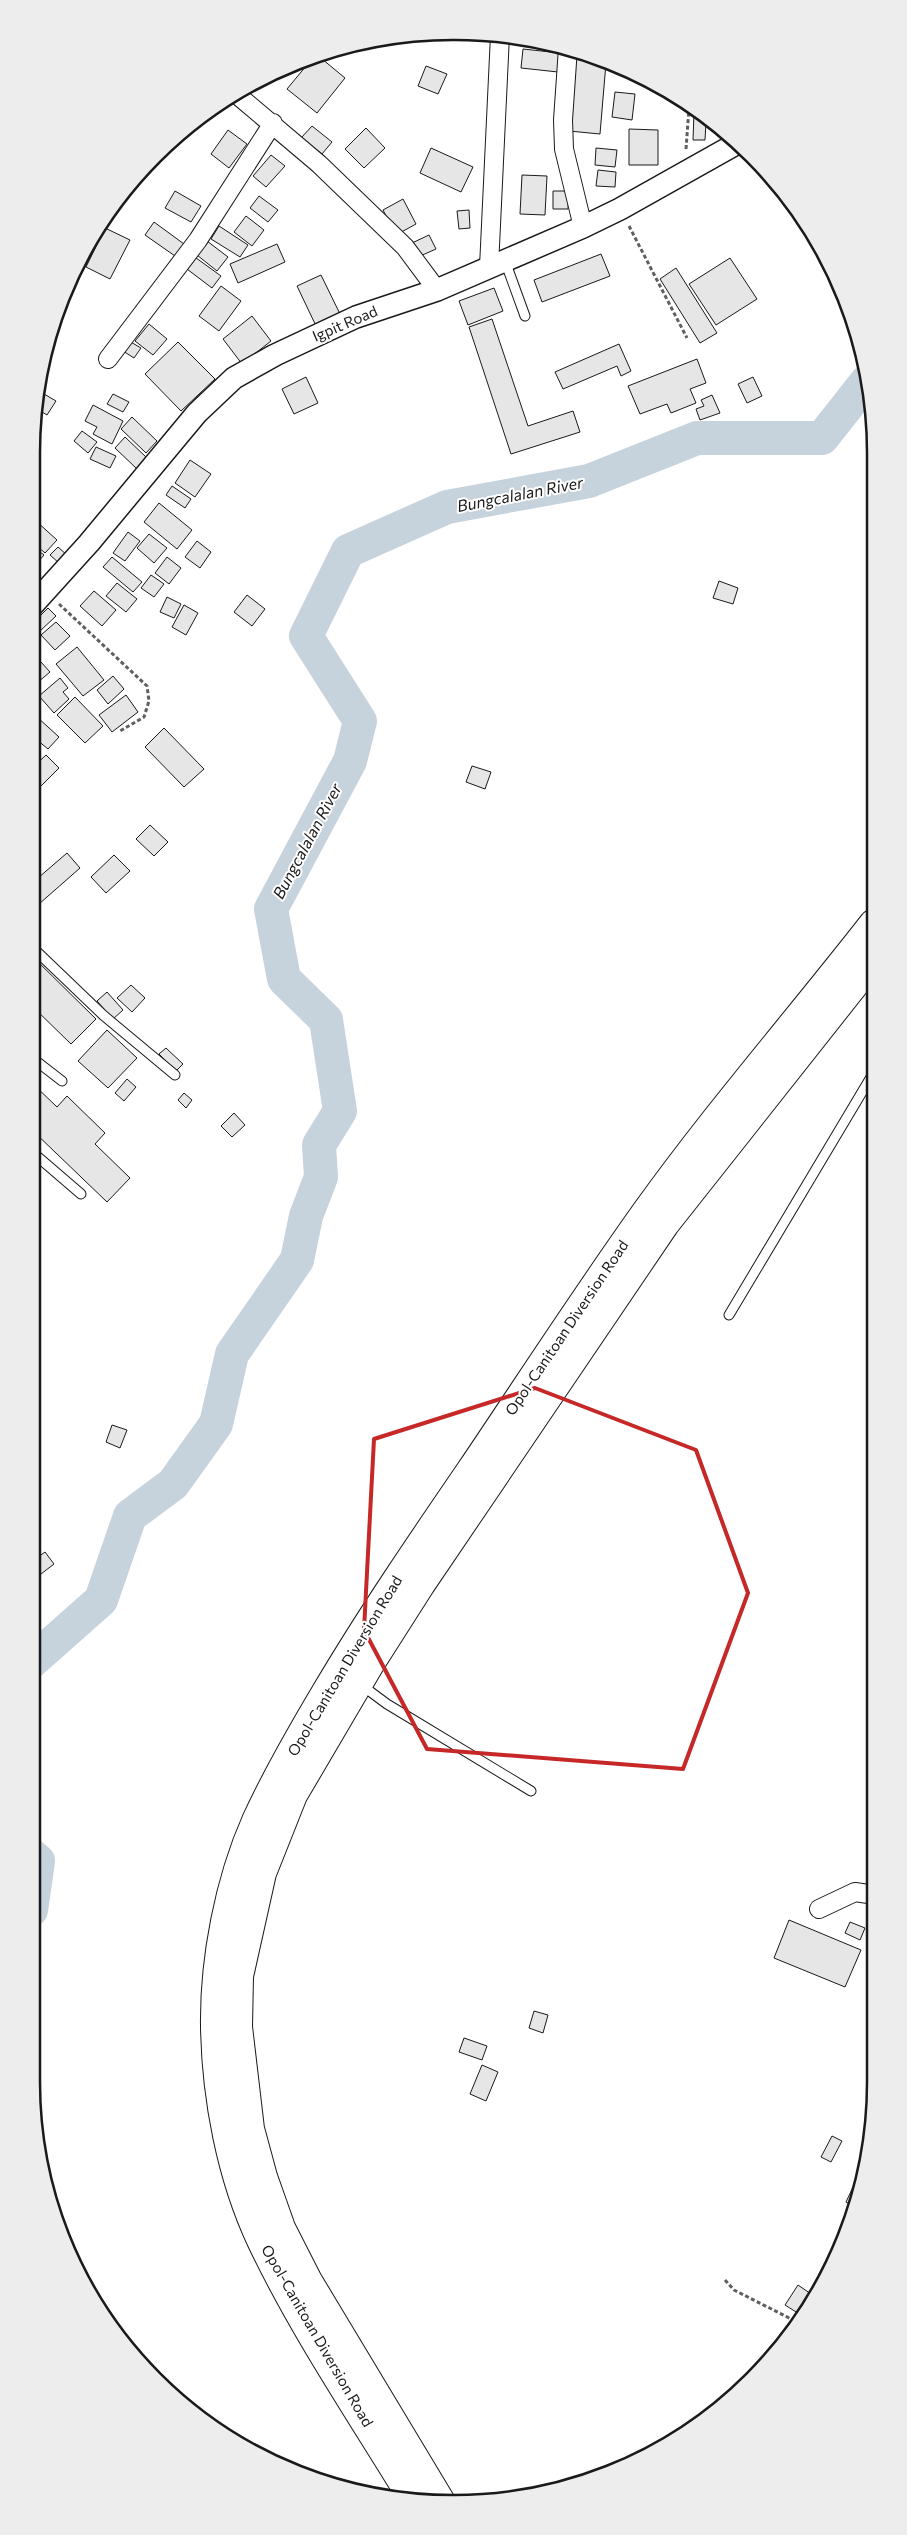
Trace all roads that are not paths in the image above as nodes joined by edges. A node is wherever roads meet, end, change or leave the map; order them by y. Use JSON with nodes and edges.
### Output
{"nodes":[{"id":1,"x":500,"y":43,"type":"edge"},
{"id":2,"x":567,"y":56,"type":"edge"},
{"id":3,"x":245,"y":96,"type":"edge"},
{"id":4,"x":273,"y":123,"type":"junction"},
{"id":5,"x":730,"y":147,"type":"edge"},
{"id":6,"x":583,"y":227,"type":"junction"},
{"id":7,"x":497,"y":264,"type":"junction"},
{"id":8,"x":437,"y":290,"type":"junction"},
{"id":9,"x":525,"y":316,"type":"dead end"},
{"id":10,"x":108,"y":359,"type":"dead end"},
{"id":11,"x":40,"y":597,"type":"edge"},
{"id":12,"x":867,"y":932,"type":"edge"},
{"id":13,"x":40,"y":954,"type":"edge"},
{"id":14,"x":867,"y":969,"type":"edge"},
{"id":15,"x":40,"y":1064,"type":"edge"},
{"id":16,"x":175,"y":1075,"type":"dead end"},
{"id":17,"x":62,"y":1081,"type":"dead end"},
{"id":18,"x":867,"y":1084,"type":"edge"},
{"id":19,"x":40,"y":1159,"type":"edge"},
{"id":20,"x":81,"y":1194,"type":"dead end"},
{"id":21,"x":729,"y":1315,"type":"dead end"},
{"id":22,"x":358,"y":1683,"type":"junction"},
{"id":23,"x":531,"y":1791,"type":"dead end"},
{"id":24,"x":867,"y":1894,"type":"edge"},
{"id":25,"x":819,"y":1909,"type":"dead end"},
{"id":26,"x":409,"y":2492,"type":"edge"},
{"id":27,"x":437,"y":2494,"type":"edge"}],
"edges":[{"from":1,"to":7,"type":"street"},
{"from":2,"to":6,"type":"street"},
{"from":3,"to":4,"type":"street"},
{"from":4,"to":8,"type":"street"},
{"from":4,"to":10,"type":"street"},
{"from":5,"to":6,"type":"street","name":"Igpit Road"},
{"from":6,"to":7,"type":"street","name":"Igpit Road"},
{"from":7,"to":8,"type":"street","name":"Igpit Road"},
{"from":7,"to":9,"type":"lane"},
{"from":8,"to":11,"type":"street","name":"Igpit Road"},
{"from":12,"to":26,"type":"main road","name":"Opol-Canitoan Diversion Road"},
{"from":13,"to":16,"type":"lane"},
{"from":14,"to":22,"type":"main road","name":"Opol-Canitoan Diversion Road"},
{"from":15,"to":17,"type":"lane"},
{"from":18,"to":21,"type":"lane"},
{"from":19,"to":20,"type":"lane"},
{"from":22,"to":23,"type":"lane"},
{"from":22,"to":27,"type":"main road","name":"Opol-Canitoan Diversion Road"},
{"from":24,"to":25,"type":"street"}]}
